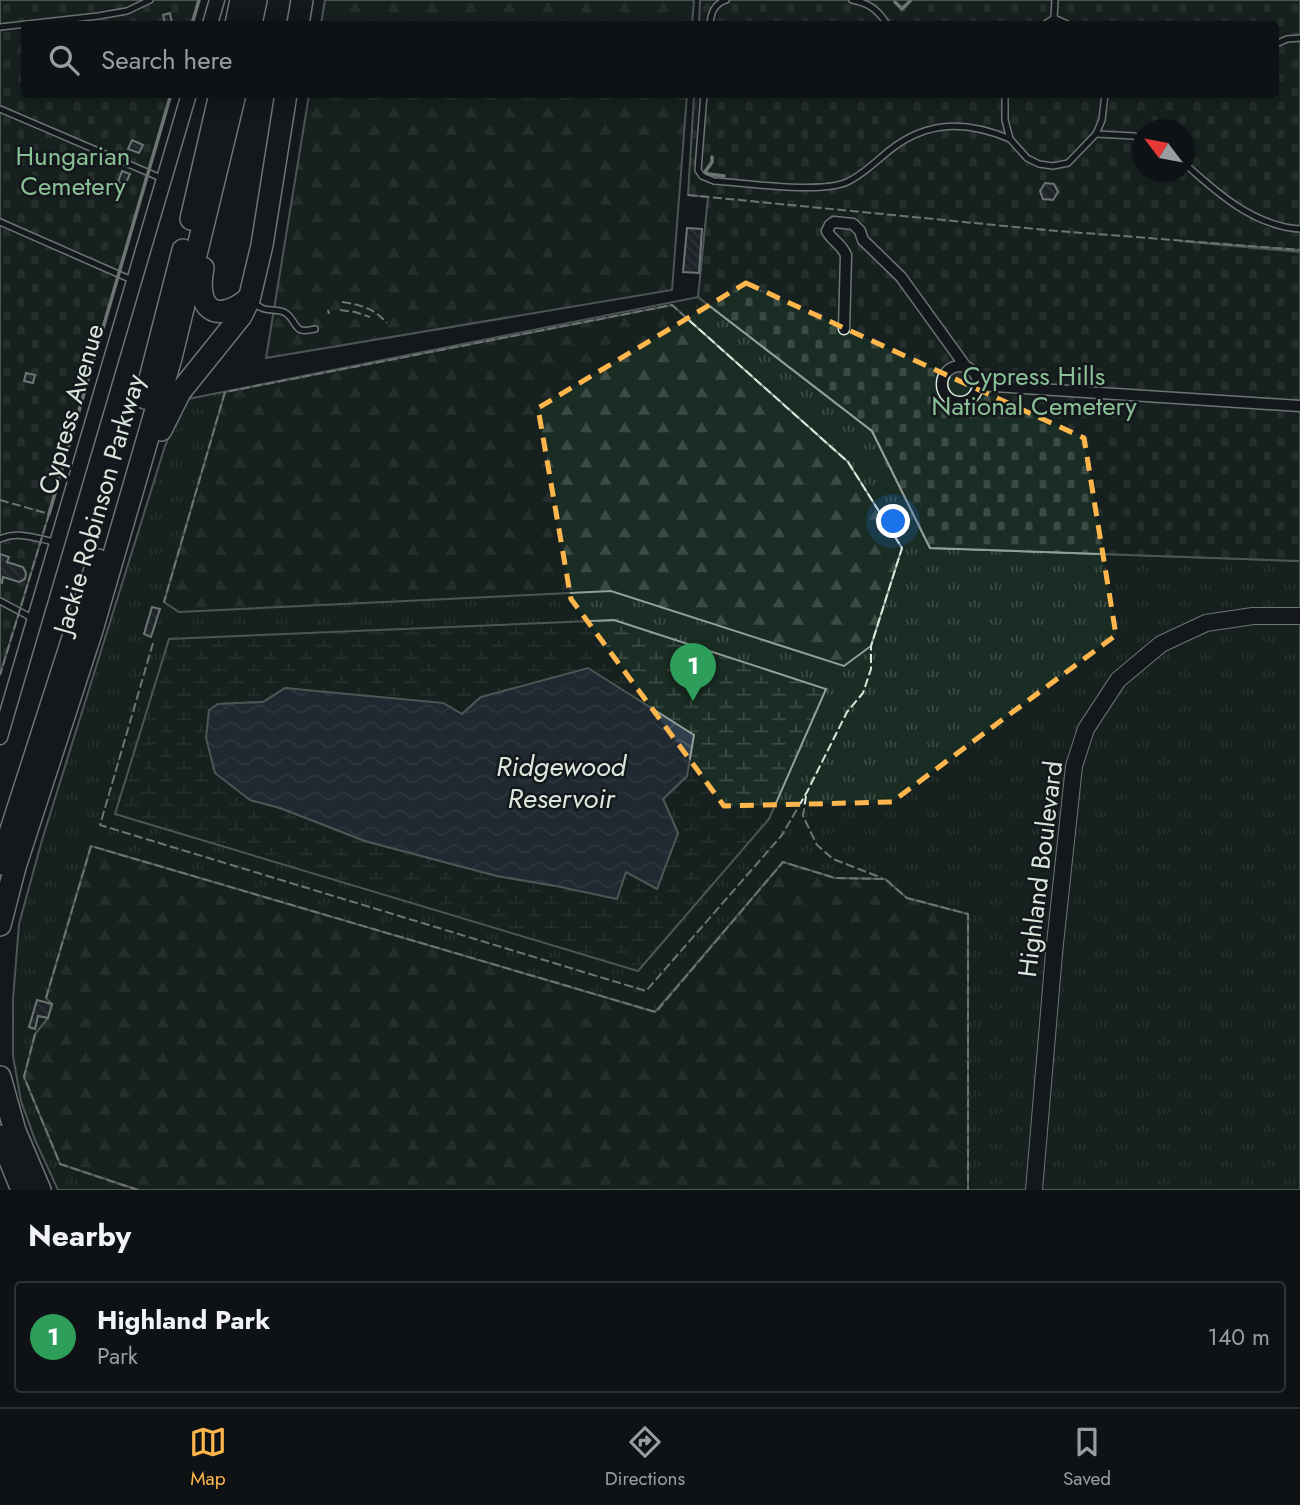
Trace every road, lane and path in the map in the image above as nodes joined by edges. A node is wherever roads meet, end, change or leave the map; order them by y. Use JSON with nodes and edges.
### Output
{"nodes":[{"id":1,"x":149,"y":0,"type":"edge"},
{"id":2,"x":217,"y":0,"type":"edge"},
{"id":3,"x":241,"y":0,"type":"edge"},
{"id":4,"x":256,"y":0,"type":"edge"},
{"id":5,"x":302,"y":0,"type":"edge"},
{"id":6,"x":726,"y":0,"type":"edge"},
{"id":7,"x":852,"y":0,"type":"edge"},
{"id":8,"x":877,"y":0,"type":"edge"},
{"id":9,"x":1055,"y":0,"type":"edge"},
{"id":10,"x":871,"y":7,"type":"junction"},
{"id":11,"x":1054,"y":18,"type":"junction"},
{"id":12,"x":47,"y":21,"type":"edge"},
{"id":13,"x":211,"y":21,"type":"edge"},
{"id":14,"x":237,"y":21,"type":"edge"},
{"id":15,"x":252,"y":21,"type":"edge"},
{"id":16,"x":298,"y":21,"type":"edge"},
{"id":17,"x":710,"y":21,"type":"edge"},
{"id":18,"x":885,"y":21,"type":"edge"},
{"id":19,"x":1050,"y":21,"type":"edge"},
{"id":20,"x":1060,"y":21,"type":"edge"},
{"id":21,"x":21,"y":24,"type":"edge"},
{"id":22,"x":0,"y":27,"type":"edge"},
{"id":23,"x":1300,"y":38,"type":"edge"},
{"id":24,"x":1279,"y":43,"type":"edge"},
{"id":25,"x":188,"y":98,"type":"edge"},
{"id":26,"x":218,"y":98,"type":"edge"},
{"id":27,"x":233,"y":98,"type":"edge"},
{"id":28,"x":285,"y":98,"type":"edge"},
{"id":29,"x":704,"y":98,"type":"edge"},
{"id":30,"x":1005,"y":98,"type":"edge"},
{"id":31,"x":1105,"y":98,"type":"edge"},
{"id":32,"x":0,"y":109,"type":"edge"},
{"id":33,"x":1097,"y":134,"type":"junction"},
{"id":34,"x":1132,"y":136,"type":"edge"},
{"id":35,"x":1010,"y":139,"type":"junction"},
{"id":36,"x":1195,"y":173,"type":"edge"},
{"id":37,"x":164,"y":179,"type":"junction"},
{"id":38,"x":214,"y":187,"type":"junction"},
{"id":39,"x":0,"y":222,"type":"edge"},
{"id":40,"x":1300,"y":229,"type":"edge"},
{"id":41,"x":134,"y":281,"type":"junction"},
{"id":42,"x":250,"y":296,"type":"junction"},
{"id":43,"x":315,"y":329,"type":"dead end"},
{"id":44,"x":844,"y":329,"type":"dead end"},
{"id":45,"x":966,"y":367,"type":"junction"},
{"id":46,"x":978,"y":385,"type":"junction"},
{"id":47,"x":1300,"y":405,"type":"edge"},
{"id":48,"x":124,"y":523,"type":"junction"},
{"id":49,"x":0,"y":539,"type":"edge"},
{"id":50,"x":57,"y":543,"type":"junction"},
{"id":51,"x":0,"y":601,"type":"edge"},
{"id":52,"x":1300,"y":616,"type":"edge"},
{"id":53,"x":35,"y":619,"type":"junction"},
{"id":54,"x":0,"y":737,"type":"edge"},
{"id":55,"x":21,"y":800,"type":"junction"},
{"id":56,"x":0,"y":845,"type":"edge"},
{"id":57,"x":0,"y":864,"type":"edge"},
{"id":58,"x":0,"y":925,"type":"edge"},
{"id":59,"x":0,"y":1077,"type":"edge"},
{"id":60,"x":0,"y":1136,"type":"edge"},
{"id":61,"x":0,"y":1163,"type":"edge"},
{"id":62,"x":34,"y":1189,"type":"edge"},
{"id":63,"x":1034,"y":1190,"type":"edge"}],
"edges":[{"from":1,"to":12,"type":"lane"},
{"from":2,"to":13,"type":"street"},
{"from":3,"to":14,"type":"highway"},
{"from":4,"to":15,"type":"highway"},
{"from":5,"to":16,"type":"highway"},
{"from":6,"to":17,"type":"lane"},
{"from":7,"to":10,"type":"lane"},
{"from":8,"to":10,"type":"lane"},
{"from":9,"to":11,"type":"lane"},
{"from":10,"to":18,"type":"lane"},
{"from":11,"to":19,"type":"lane"},
{"from":11,"to":20,"type":"lane"},
{"from":21,"to":22,"type":"lane"},
{"from":23,"to":24,"type":"lane"},
{"from":25,"to":37,"type":"street","name":"Cypress Avenue"},
{"from":26,"to":55,"type":"highway","name":"Jackie Robinson Parkway"},
{"from":27,"to":38,"type":"highway","name":"Jackie Robinson Parkway"},
{"from":28,"to":42,"type":"highway"},
{"from":29,"to":35,"type":"lane"},
{"from":30,"to":35,"type":"lane"},
{"from":31,"to":33,"type":"lane"},
{"from":32,"to":37,"type":"lane"},
{"from":33,"to":34,"type":"lane"},
{"from":33,"to":35,"type":"lane"},
{"from":36,"to":40,"type":"lane"},
{"from":37,"to":41,"type":"street","name":"Cypress Avenue"},
{"from":38,"to":42,"type":"highway"},
{"from":38,"to":48,"type":"highway","name":"Jackie Robinson Parkway"},
{"from":39,"to":41,"type":"lane"},
{"from":41,"to":50,"type":"street","name":"Cypress Avenue"},
{"from":42,"to":43,"type":"lane"},
{"from":42,"to":48,"type":"highway"},
{"from":44,"to":45,"type":"street"},
{"from":45,"to":46,"type":"street"},
{"from":45,"to":46,"type":"street"},
{"from":46,"to":47,"type":"street"},
{"from":48,"to":58,"type":"highway","name":"Jackie Robinson Parkway"},
{"from":49,"to":50,"type":"lane"},
{"from":50,"to":53,"type":"street","name":"Cypress Avenue"},
{"from":51,"to":53,"type":"lane"},
{"from":52,"to":63,"type":"main road","name":"Highland Boulevard"},
{"from":53,"to":54,"type":"street","name":"Cypress Avenue"},
{"from":55,"to":56,"type":"highway"},
{"from":55,"to":57,"type":"highway","name":"Jackie Robinson Parkway"},
{"from":59,"to":62,"type":"highway"},
{"from":60,"to":62,"type":"highway"},
{"from":61,"to":62,"type":"highway"}]}
